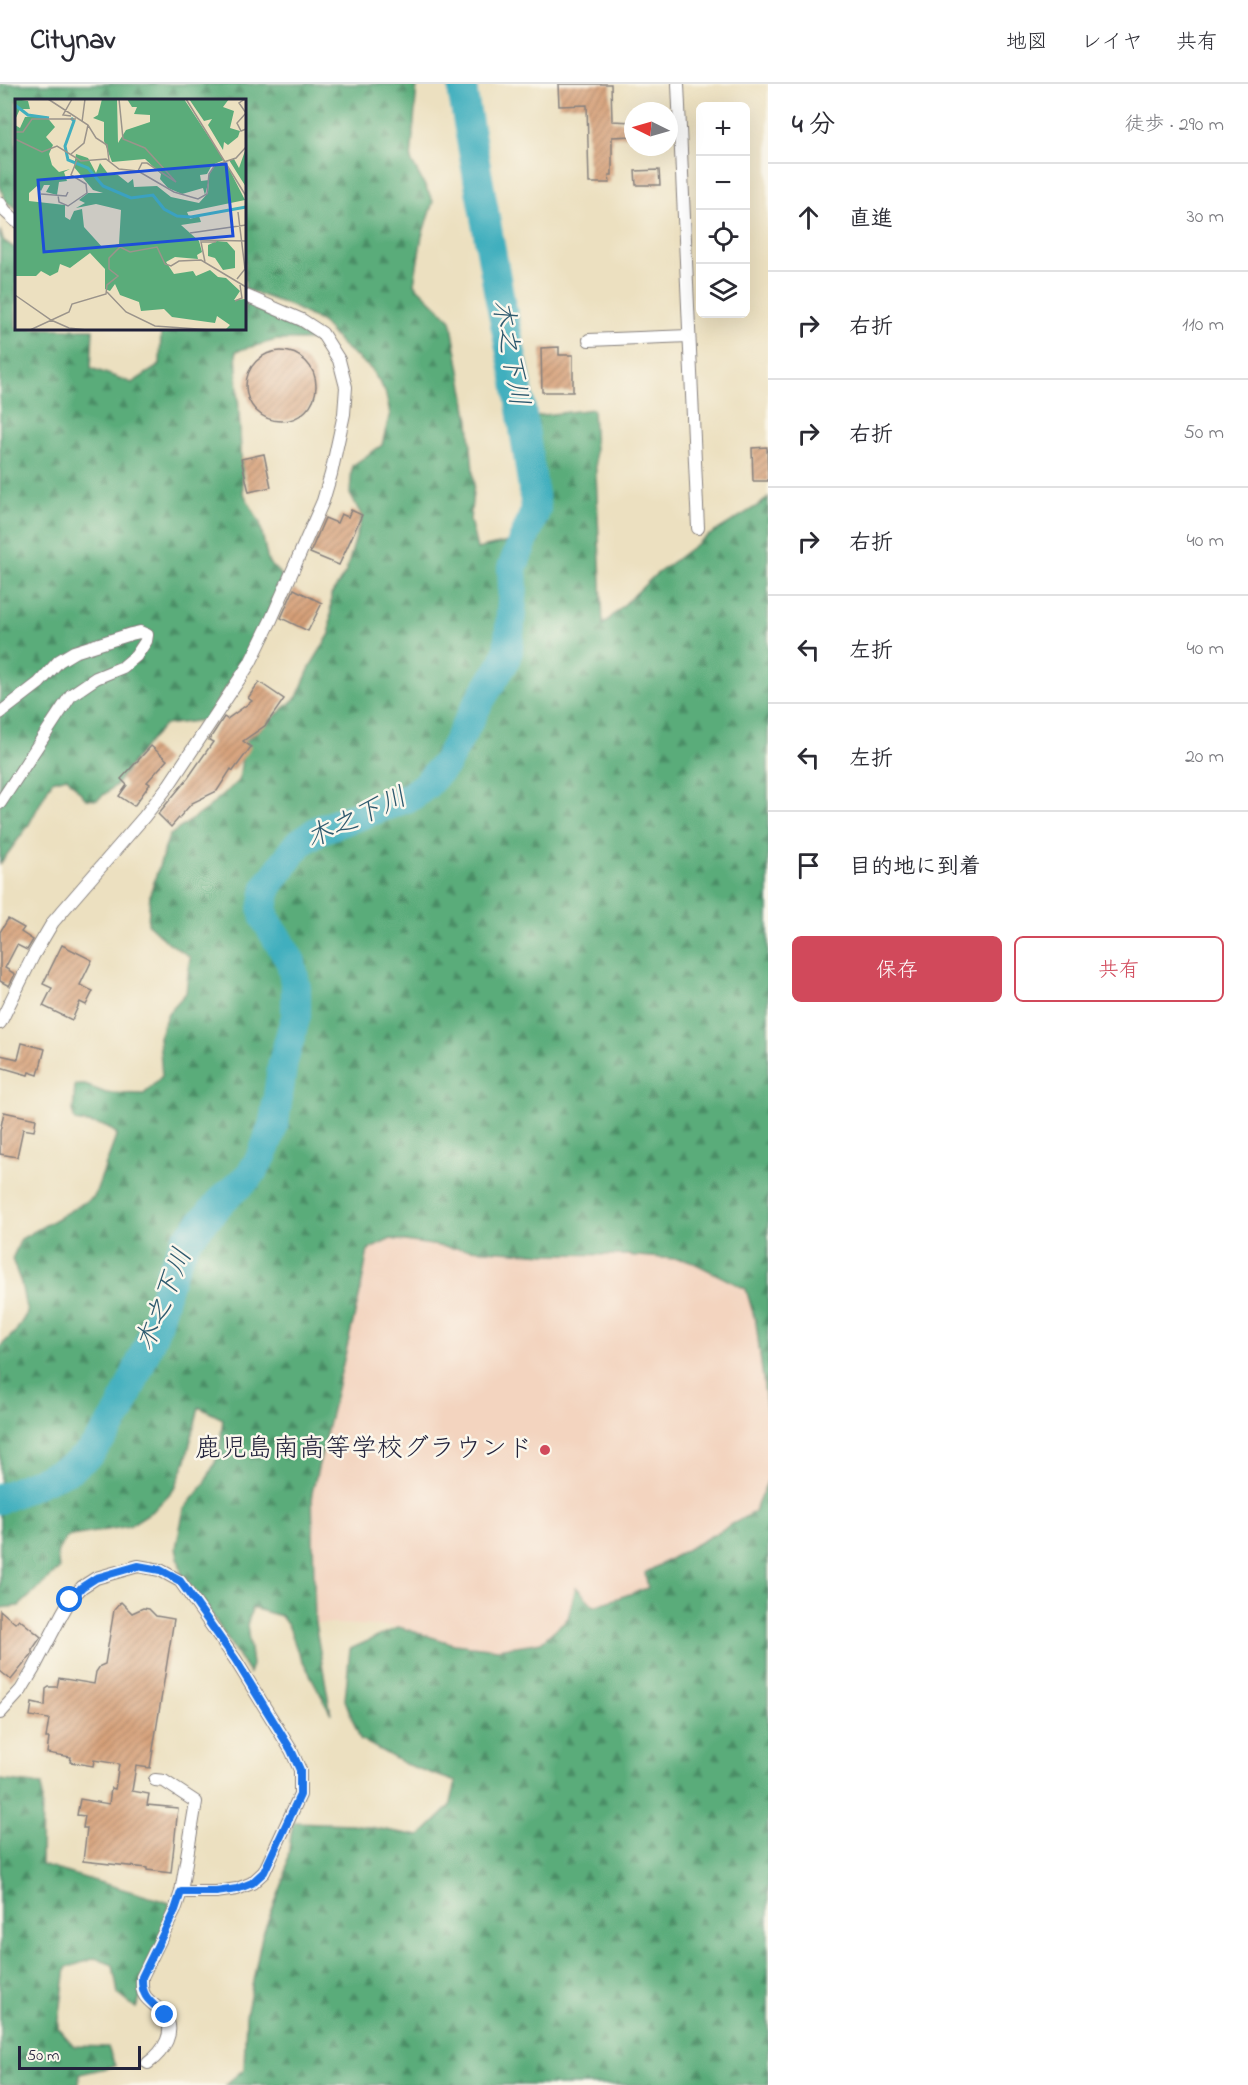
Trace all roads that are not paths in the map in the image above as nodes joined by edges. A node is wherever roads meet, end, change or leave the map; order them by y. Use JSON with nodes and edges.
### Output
{"nodes":[{"id":1,"x":678,"y":84,"type":"edge"},
{"id":2,"x":0,"y":203,"type":"edge"},
{"id":3,"x":15,"y":220,"type":"edge"},
{"id":4,"x":246,"y":296,"type":"edge"},
{"id":5,"x":689,"y":336,"type":"junction"},
{"id":6,"x":589,"y":340,"type":"dead end"},
{"id":7,"x":698,"y":528,"type":"dead end"},
{"id":8,"x":0,"y":712,"type":"edge"},
{"id":9,"x":0,"y":803,"type":"edge"},
{"id":10,"x":0,"y":1023,"type":"edge"},
{"id":11,"x":0,"y":1713,"type":"edge"},
{"id":12,"x":155,"y":1780,"type":"dead end"},
{"id":13,"x":181,"y":1892,"type":"junction"},
{"id":14,"x":148,"y":2063,"type":"dead end"}],
"edges":[{"from":1,"to":5,"type":"street"},
{"from":2,"to":3,"type":"street"},
{"from":4,"to":10,"type":"street"},
{"from":5,"to":6,"type":"street"},
{"from":5,"to":7,"type":"street"},
{"from":8,"to":9,"type":"street"},
{"from":11,"to":13,"type":"street"},
{"from":12,"to":13,"type":"street"},
{"from":13,"to":14,"type":"street"}]}
